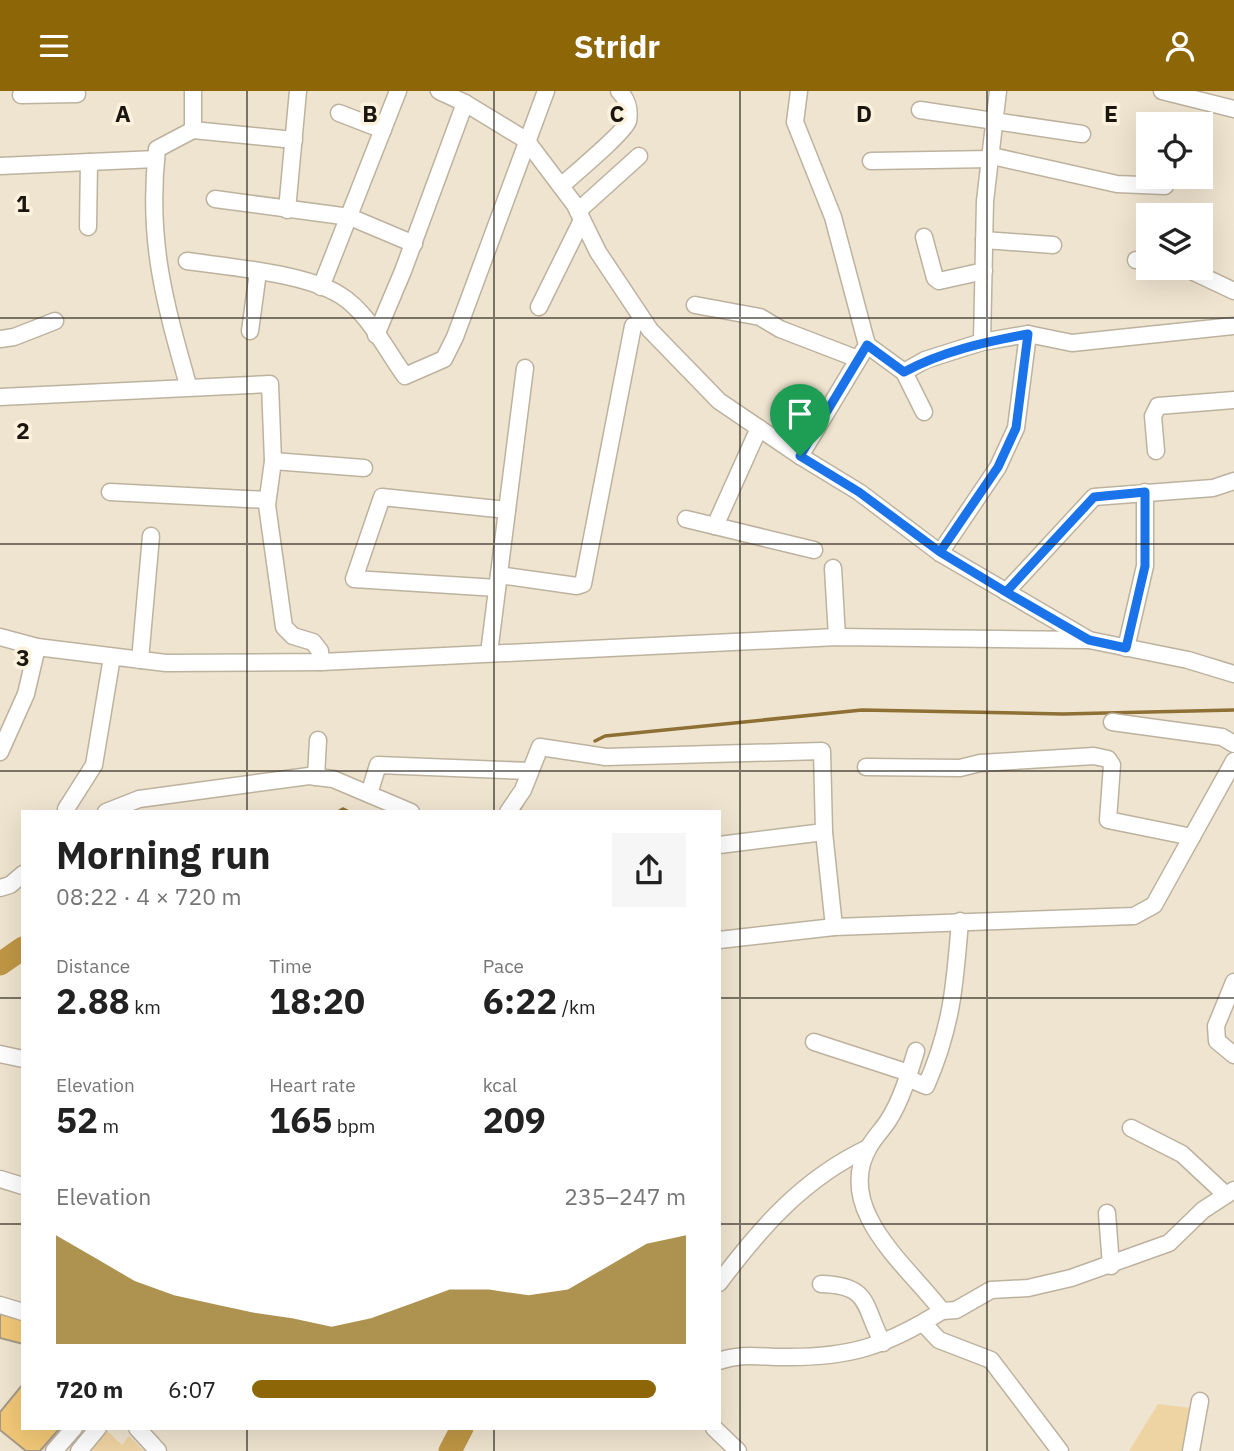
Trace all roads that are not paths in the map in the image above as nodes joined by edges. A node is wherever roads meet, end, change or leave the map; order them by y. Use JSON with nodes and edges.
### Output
{"nodes":[{"id":1,"x":193,"y":91,"type":"edge"},
{"id":2,"x":298,"y":91,"type":"edge"},
{"id":3,"x":398,"y":91,"type":"edge"},
{"id":4,"x":439,"y":91,"type":"edge"},
{"id":5,"x":546,"y":91,"type":"edge"},
{"id":6,"x":620,"y":91,"type":"edge"},
{"id":7,"x":799,"y":91,"type":"edge"},
{"id":8,"x":998,"y":91,"type":"edge"},
{"id":9,"x":1162,"y":91,"type":"edge"},
{"id":10,"x":1233,"y":91,"type":"edge"},
{"id":11,"x":48,"y":92,"type":"edge"},
{"id":12,"x":77,"y":94,"type":"dead end"},
{"id":13,"x":21,"y":95,"type":"dead end"},
{"id":14,"x":461,"y":98,"type":"edge"},
{"id":15,"x":1234,"y":98,"type":"edge"},
{"id":16,"x":1234,"y":109,"type":"edge"},
{"id":17,"x":920,"y":110,"type":"dead end"},
{"id":18,"x":339,"y":113,"type":"dead end"},
{"id":19,"x":996,"y":119,"type":"junction"},
{"id":20,"x":193,"y":130,"type":"junction"},
{"id":21,"x":383,"y":130,"type":"junction"},
{"id":22,"x":1082,"y":134,"type":"dead end"},
{"id":23,"x":293,"y":140,"type":"junction"},
{"id":24,"x":526,"y":140,"type":"junction"},
{"id":25,"x":639,"y":156,"type":"dead end"},
{"id":26,"x":991,"y":157,"type":"junction"},
{"id":27,"x":156,"y":159,"type":"junction"},
{"id":28,"x":872,"y":161,"type":"dead end"},
{"id":29,"x":89,"y":162,"type":"junction"},
{"id":30,"x":0,"y":169,"type":"edge"},
{"id":31,"x":1136,"y":185,"type":"edge"},
{"id":32,"x":561,"y":186,"type":"junction"},
{"id":33,"x":215,"y":199,"type":"dead end"},
{"id":34,"x":287,"y":210,"type":"junction"},
{"id":35,"x":580,"y":215,"type":"junction"},
{"id":36,"x":351,"y":217,"type":"junction"},
{"id":37,"x":88,"y":226,"type":"dead end"},
{"id":38,"x":924,"y":237,"type":"dead end"},
{"id":39,"x":984,"y":240,"type":"junction"},
{"id":40,"x":414,"y":244,"type":"junction"},
{"id":41,"x":1054,"y":244,"type":"dead end"},
{"id":42,"x":187,"y":261,"type":"dead end"},
{"id":43,"x":984,"y":271,"type":"junction"},
{"id":44,"x":258,"y":272,"type":"junction"},
{"id":45,"x":1211,"y":280,"type":"edge"},
{"id":46,"x":321,"y":287,"type":"junction"},
{"id":47,"x":1234,"y":291,"type":"edge"},
{"id":48,"x":695,"y":305,"type":"dead end"},
{"id":49,"x":539,"y":307,"type":"dead end"},
{"id":50,"x":55,"y":321,"type":"dead end"},
{"id":51,"x":633,"y":326,"type":"dead end"},
{"id":52,"x":1234,"y":326,"type":"edge"},
{"id":53,"x":250,"y":331,"type":"dead end"},
{"id":54,"x":1028,"y":334,"type":"junction"},
{"id":55,"x":376,"y":335,"type":"junction"},
{"id":56,"x":0,"y":339,"type":"edge"},
{"id":57,"x":982,"y":342,"type":"junction"},
{"id":58,"x":862,"y":352,"type":"junction"},
{"id":59,"x":525,"y":368,"type":"dead end"},
{"id":60,"x":904,"y":372,"type":"junction"},
{"id":61,"x":188,"y":385,"type":"junction"},
{"id":62,"x":0,"y":397,"type":"edge"},
{"id":63,"x":1234,"y":400,"type":"edge"},
{"id":64,"x":924,"y":412,"type":"dead end"},
{"id":65,"x":759,"y":428,"type":"junction"},
{"id":66,"x":1156,"y":451,"type":"dead end"},
{"id":67,"x":800,"y":456,"type":"junction"},
{"id":68,"x":273,"y":461,"type":"junction"},
{"id":69,"x":364,"y":468,"type":"dead end"},
{"id":70,"x":1234,"y":481,"type":"edge"},
{"id":71,"x":110,"y":492,"type":"dead end"},
{"id":72,"x":1145,"y":492,"type":"junction"},
{"id":73,"x":267,"y":500,"type":"junction"},
{"id":74,"x":507,"y":510,"type":"junction"},
{"id":75,"x":686,"y":519,"type":"dead end"},
{"id":76,"x":715,"y":526,"type":"junction"},
{"id":77,"x":151,"y":536,"type":"dead end"},
{"id":78,"x":814,"y":550,"type":"dead end"},
{"id":79,"x":940,"y":552,"type":"junction"},
{"id":80,"x":833,"y":568,"type":"dead end"},
{"id":81,"x":498,"y":581,"type":"junction"},
{"id":82,"x":1006,"y":592,"type":"junction"},
{"id":83,"x":0,"y":637,"type":"edge"},
{"id":84,"x":837,"y":637,"type":"junction"},
{"id":85,"x":1089,"y":640,"type":"junction"},
{"id":86,"x":37,"y":647,"type":"junction"},
{"id":87,"x":1126,"y":648,"type":"junction"},
{"id":88,"x":489,"y":653,"type":"junction"},
{"id":89,"x":112,"y":657,"type":"junction"},
{"id":90,"x":140,"y":660,"type":"junction"},
{"id":91,"x":321,"y":662,"type":"junction"},
{"id":92,"x":1234,"y":674,"type":"edge"},
{"id":93,"x":1112,"y":722,"type":"dead end"},
{"id":94,"x":318,"y":740,"type":"dead end"},
{"id":95,"x":1234,"y":744,"type":"edge"},
{"id":96,"x":1,"y":747,"type":"edge"},
{"id":97,"x":1234,"y":761,"type":"edge"},
{"id":98,"x":866,"y":767,"type":"dead end"},
{"id":99,"x":530,"y":771,"type":"junction"},
{"id":100,"x":316,"y":777,"type":"junction"},
{"id":101,"x":369,"y":794,"type":"junction"},
{"id":102,"x":66,"y":809,"type":"dead end"},
{"id":103,"x":112,"y":810,"type":"edge"},
{"id":104,"x":406,"y":810,"type":"edge"},
{"id":105,"x":509,"y":810,"type":"edge"},
{"id":106,"x":824,"y":832,"type":"junction"},
{"id":107,"x":1192,"y":837,"type":"junction"},
{"id":108,"x":721,"y":845,"type":"edge"},
{"id":109,"x":21,"y":876,"type":"edge"},
{"id":110,"x":0,"y":888,"type":"edge"},
{"id":111,"x":960,"y":921,"type":"junction"},
{"id":112,"x":834,"y":927,"type":"junction"},
{"id":113,"x":721,"y":940,"type":"edge"},
{"id":114,"x":1234,"y":982,"type":"edge"},
{"id":115,"x":814,"y":1042,"type":"dead end"},
{"id":116,"x":916,"y":1051,"type":"dead end"},
{"id":117,"x":0,"y":1053,"type":"edge"},
{"id":118,"x":1234,"y":1055,"type":"edge"},
{"id":119,"x":21,"y":1058,"type":"edge"},
{"id":120,"x":908,"y":1076,"type":"junction"},
{"id":121,"x":1131,"y":1128,"type":"dead end"},
{"id":122,"x":868,"y":1148,"type":"junction"},
{"id":123,"x":0,"y":1179,"type":"edge"},
{"id":124,"x":21,"y":1185,"type":"edge"},
{"id":125,"x":1230,"y":1193,"type":"edge"},
{"id":126,"x":1107,"y":1213,"type":"dead end"},
{"id":127,"x":1111,"y":1266,"type":"junction"},
{"id":128,"x":721,"y":1281,"type":"edge"},
{"id":129,"x":821,"y":1283,"type":"dead end"},
{"id":130,"x":0,"y":1305,"type":"edge"},
{"id":131,"x":21,"y":1311,"type":"edge"},
{"id":132,"x":942,"y":1311,"type":"junction"},
{"id":133,"x":923,"y":1322,"type":"junction"},
{"id":134,"x":883,"y":1343,"type":"junction"},
{"id":135,"x":721,"y":1360,"type":"edge"},
{"id":136,"x":1200,"y":1401,"type":"dead end"},
{"id":137,"x":72,"y":1430,"type":"edge"},
{"id":138,"x":96,"y":1430,"type":"edge"},
{"id":139,"x":139,"y":1430,"type":"edge"},
{"id":140,"x":716,"y":1430,"type":"edge"},
{"id":141,"x":54,"y":1451,"type":"edge"},
{"id":142,"x":79,"y":1451,"type":"edge"},
{"id":143,"x":158,"y":1451,"type":"edge"},
{"id":144,"x":738,"y":1451,"type":"edge"},
{"id":145,"x":1060,"y":1451,"type":"edge"},
{"id":146,"x":1191,"y":1451,"type":"edge"}],
"edges":[{"from":1,"to":20,"type":"street"},
{"from":2,"to":23,"type":"street"},
{"from":3,"to":21,"type":"street"},
{"from":4,"to":14,"type":"street"},
{"from":5,"to":24,"type":"street"},
{"from":6,"to":32,"type":"street"},
{"from":7,"to":58,"type":"street"},
{"from":8,"to":19,"type":"street"},
{"from":9,"to":16,"type":"street"},
{"from":10,"to":15,"type":"street"},
{"from":11,"to":12,"type":"street"},
{"from":11,"to":13,"type":"street"},
{"from":14,"to":24,"type":"street"},
{"from":14,"to":40,"type":"street"},
{"from":17,"to":19,"type":"street"},
{"from":18,"to":21,"type":"street"},
{"from":19,"to":22,"type":"street"},
{"from":19,"to":26,"type":"street"},
{"from":20,"to":23,"type":"street"},
{"from":20,"to":27,"type":"street"},
{"from":21,"to":36,"type":"street"},
{"from":23,"to":34,"type":"street"},
{"from":24,"to":32,"type":"street"},
{"from":24,"to":55,"type":"street"},
{"from":25,"to":35,"type":"street"},
{"from":26,"to":28,"type":"street"},
{"from":26,"to":31,"type":"street"},
{"from":26,"to":39,"type":"street"},
{"from":27,"to":29,"type":"street"},
{"from":27,"to":61,"type":"street"},
{"from":29,"to":30,"type":"street"},
{"from":29,"to":37,"type":"street"},
{"from":32,"to":35,"type":"street"},
{"from":33,"to":34,"type":"street"},
{"from":34,"to":36,"type":"street"},
{"from":35,"to":49,"type":"street"},
{"from":35,"to":65,"type":"street"},
{"from":36,"to":40,"type":"street"},
{"from":36,"to":46,"type":"street"},
{"from":38,"to":43,"type":"street"},
{"from":39,"to":41,"type":"street"},
{"from":39,"to":43,"type":"street"},
{"from":40,"to":55,"type":"street"},
{"from":42,"to":44,"type":"street"},
{"from":43,"to":57,"type":"street"},
{"from":44,"to":46,"type":"street"},
{"from":44,"to":53,"type":"street"},
{"from":45,"to":47,"type":"street"},
{"from":46,"to":55,"type":"street"},
{"from":48,"to":58,"type":"street"},
{"from":50,"to":56,"type":"street"},
{"from":51,"to":81,"type":"street"},
{"from":52,"to":54,"type":"street"},
{"from":54,"to":57,"type":"street"},
{"from":54,"to":79,"type":"street"},
{"from":57,"to":60,"type":"street"},
{"from":58,"to":60,"type":"street"},
{"from":58,"to":67,"type":"street"},
{"from":59,"to":74,"type":"street"},
{"from":60,"to":64,"type":"street"},
{"from":61,"to":62,"type":"street"},
{"from":61,"to":68,"type":"street"},
{"from":63,"to":66,"type":"street"},
{"from":65,"to":67,"type":"street"},
{"from":65,"to":76,"type":"street"},
{"from":67,"to":79,"type":"street"},
{"from":68,"to":69,"type":"street"},
{"from":68,"to":73,"type":"street"},
{"from":70,"to":72,"type":"street"},
{"from":71,"to":73,"type":"street"},
{"from":72,"to":82,"type":"street"},
{"from":72,"to":87,"type":"street"},
{"from":73,"to":91,"type":"street"},
{"from":74,"to":81,"type":"street"},
{"from":74,"to":81,"type":"street"},
{"from":75,"to":76,"type":"street"},
{"from":76,"to":78,"type":"street"},
{"from":77,"to":90,"type":"street"},
{"from":79,"to":82,"type":"street"},
{"from":80,"to":84,"type":"street"},
{"from":81,"to":88,"type":"street"},
{"from":82,"to":85,"type":"street"},
{"from":83,"to":86,"type":"street"},
{"from":84,"to":85,"type":"street"},
{"from":84,"to":88,"type":"street"},
{"from":85,"to":87,"type":"street"},
{"from":86,"to":89,"type":"street"},
{"from":86,"to":96,"type":"street"},
{"from":87,"to":92,"type":"street"},
{"from":88,"to":91,"type":"street"},
{"from":89,"to":90,"type":"street"},
{"from":89,"to":102,"type":"street"},
{"from":90,"to":91,"type":"street"},
{"from":93,"to":95,"type":"street"},
{"from":94,"to":100,"type":"street"},
{"from":97,"to":107,"type":"street"},
{"from":98,"to":107,"type":"street"},
{"from":99,"to":101,"type":"street"},
{"from":99,"to":105,"type":"street"},
{"from":99,"to":106,"type":"street"},
{"from":100,"to":101,"type":"street"},
{"from":100,"to":103,"type":"street"},
{"from":101,"to":104,"type":"street"},
{"from":106,"to":108,"type":"street"},
{"from":106,"to":112,"type":"street"},
{"from":107,"to":111,"type":"street"},
{"from":109,"to":110,"type":"street"},
{"from":111,"to":112,"type":"street"},
{"from":111,"to":120,"type":"street"},
{"from":112,"to":113,"type":"street"},
{"from":114,"to":118,"type":"street"},
{"from":115,"to":120,"type":"street"},
{"from":116,"to":120,"type":"street"},
{"from":117,"to":119,"type":"street"},
{"from":120,"to":122,"type":"street"},
{"from":121,"to":125,"type":"street"},
{"from":122,"to":128,"type":"street"},
{"from":122,"to":132,"type":"street"},
{"from":123,"to":124,"type":"street"},
{"from":125,"to":127,"type":"street"},
{"from":126,"to":127,"type":"street"},
{"from":127,"to":132,"type":"street"},
{"from":129,"to":134,"type":"street"},
{"from":130,"to":131,"type":"street"},
{"from":132,"to":133,"type":"street"},
{"from":133,"to":134,"type":"street"},
{"from":133,"to":145,"type":"street"},
{"from":134,"to":135,"type":"street"},
{"from":136,"to":146,"type":"street"},
{"from":137,"to":141,"type":"street"},
{"from":138,"to":142,"type":"street"},
{"from":139,"to":143,"type":"street"},
{"from":140,"to":144,"type":"street"}]}
